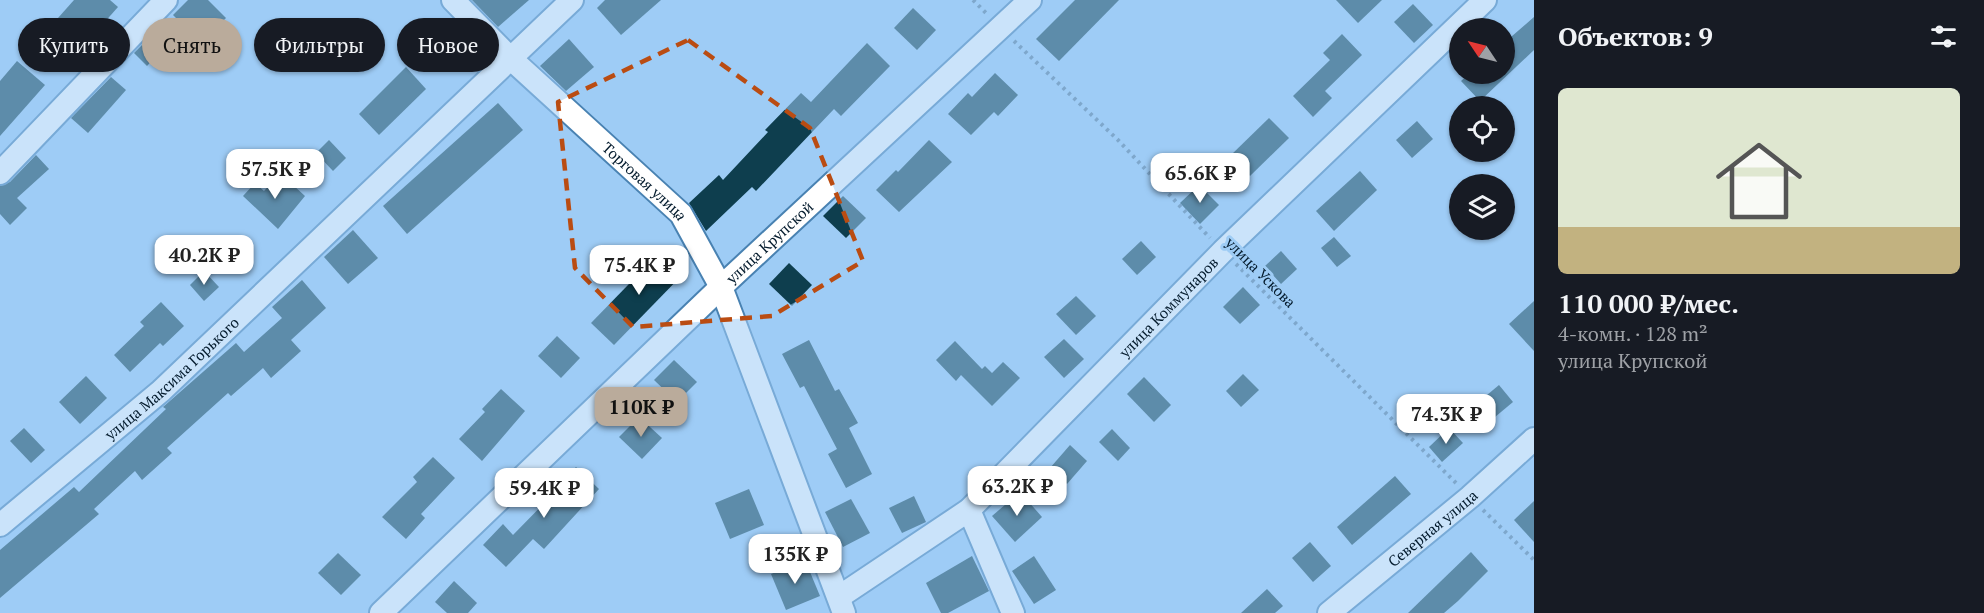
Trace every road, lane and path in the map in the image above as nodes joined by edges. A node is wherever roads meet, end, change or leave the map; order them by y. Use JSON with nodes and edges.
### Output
{"nodes":[{"id":1,"x":166,"y":0,"type":"edge"},
{"id":2,"x":453,"y":0,"type":"edge"},
{"id":3,"x":572,"y":0,"type":"edge"},
{"id":4,"x":973,"y":0,"type":"edge"},
{"id":5,"x":1030,"y":0,"type":"edge"},
{"id":6,"x":1485,"y":0,"type":"edge"},
{"id":7,"x":1001,"y":28,"type":"junction"},
{"id":8,"x":510,"y":58,"type":"junction"},
{"id":9,"x":0,"y":173,"type":"edge"},
{"id":10,"x":1223,"y":251,"type":"junction"},
{"id":11,"x":721,"y":287,"type":"junction"},
{"id":12,"x":1534,"y":439,"type":"edge"},
{"id":13,"x":1470,"y":497,"type":"junction"},
{"id":14,"x":969,"y":510,"type":"junction"},
{"id":15,"x":0,"y":525,"type":"edge"},
{"id":16,"x":1534,"y":560,"type":"edge"},
{"id":17,"x":841,"y":605,"type":"edge"},
{"id":18,"x":381,"y":613,"type":"edge"},
{"id":19,"x":1013,"y":613,"type":"edge"},
{"id":20,"x":1329,"y":613,"type":"edge"}],
"edges":[{"from":1,"to":9,"type":"street"},
{"from":2,"to":8,"type":"street","name":"Торговая улица"},
{"from":3,"to":8,"type":"street","name":"улица Максима Горького"},
{"from":4,"to":7,"type":"path","name":"улица Ускова"},
{"from":5,"to":7,"type":"street","name":"улица Крупской"},
{"from":6,"to":10,"type":"street","name":"улица Коммунаров"},
{"from":7,"to":10,"type":"path","name":"улица Ускова"},
{"from":7,"to":11,"type":"street","name":"улица Крупской"},
{"from":8,"to":11,"type":"street","name":"Торговая улица"},
{"from":8,"to":15,"type":"street","name":"улица Максима Горького"},
{"from":10,"to":13,"type":"path","name":"улица Ускова"},
{"from":10,"to":14,"type":"street","name":"улица Коммунаров"},
{"from":11,"to":17,"type":"street","name":"Торговая улица"},
{"from":11,"to":18,"type":"street","name":"улица Крупской"},
{"from":12,"to":13,"type":"street","name":"Северная улица"},
{"from":13,"to":16,"type":"path","name":"улица Ускова"},
{"from":13,"to":20,"type":"street","name":"Северная улица"},
{"from":14,"to":17,"type":"street","name":"улица Коммунаров"},
{"from":14,"to":19,"type":"street"}]}
